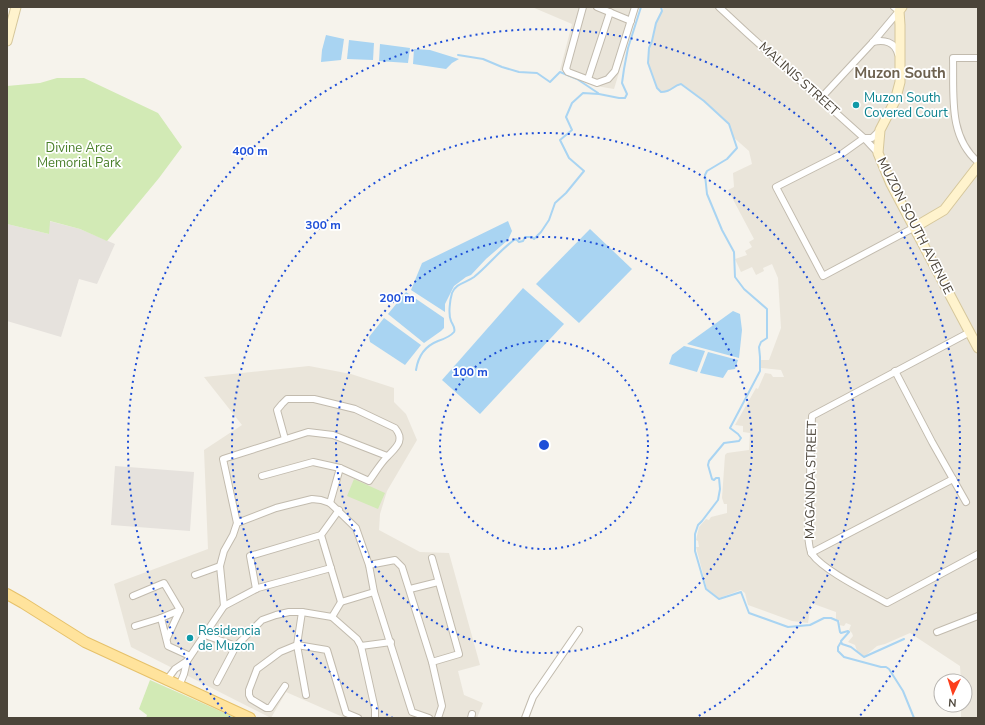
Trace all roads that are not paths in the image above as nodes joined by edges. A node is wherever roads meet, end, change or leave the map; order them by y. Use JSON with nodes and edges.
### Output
{"nodes":[{"id":1,"x":16,"y":7,"type":"edge"},
{"id":2,"x":583,"y":7,"type":"edge"},
{"id":3,"x":597,"y":7,"type":"edge"},
{"id":4,"x":635,"y":7,"type":"edge"},
{"id":5,"x":719,"y":7,"type":"edge"},
{"id":6,"x":898,"y":8,"type":"edge"},
{"id":7,"x":610,"y":12,"type":"junction"},
{"id":8,"x":631,"y":21,"type":"junction"},
{"id":9,"x":8,"y":30,"type":"edge"},
{"id":10,"x":7,"y":41,"type":"edge"},
{"id":11,"x":873,"y":42,"type":"junction"},
{"id":12,"x":978,"y":58,"type":"edge"},
{"id":13,"x":900,"y":59,"type":"junction"},
{"id":14,"x":588,"y":79,"type":"junction"},
{"id":15,"x":821,"y":98,"type":"junction"},
{"id":16,"x":880,"y":131,"type":"junction"},
{"id":17,"x":864,"y":138,"type":"junction"},
{"id":18,"x":878,"y":153,"type":"junction"},
{"id":19,"x":978,"y":162,"type":"edge"},
{"id":20,"x":978,"y":166,"type":"edge"},
{"id":21,"x":915,"y":228,"type":"junction"},
{"id":22,"x":970,"y":332,"type":"junction"},
{"id":23,"x":978,"y":348,"type":"edge"},
{"id":24,"x":895,"y":371,"type":"junction"},
{"id":25,"x":285,"y":439,"type":"junction"},
{"id":26,"x":387,"y":456,"type":"junction"},
{"id":27,"x":340,"y":468,"type":"junction"},
{"id":28,"x":262,"y":476,"type":"dead end"},
{"id":29,"x":953,"y":479,"type":"junction"},
{"id":30,"x":966,"y":502,"type":"dead end"},
{"id":31,"x":330,"y":503,"type":"junction"},
{"id":32,"x":339,"y":510,"type":"junction"},
{"id":33,"x":236,"y":524,"type":"junction"},
{"id":34,"x":321,"y":535,"type":"junction"},
{"id":35,"x":811,"y":553,"type":"junction"},
{"id":36,"x":978,"y":554,"type":"edge"},
{"id":37,"x":432,"y":558,"type":"dead end"},
{"id":38,"x":368,"y":565,"type":"junction"},
{"id":39,"x":220,"y":566,"type":"junction"},
{"id":40,"x":331,"y":568,"type":"junction"},
{"id":41,"x":195,"y":575,"type":"dead end"},
{"id":42,"x":438,"y":582,"type":"junction"},
{"id":43,"x":256,"y":589,"type":"junction"},
{"id":44,"x":410,"y":589,"type":"junction"},
{"id":45,"x":374,"y":592,"type":"junction"},
{"id":46,"x":7,"y":594,"type":"edge"},
{"id":47,"x":133,"y":596,"type":"dead end"},
{"id":48,"x":341,"y":602,"type":"junction"},
{"id":49,"x":224,"y":606,"type":"junction"},
{"id":50,"x":180,"y":610,"type":"junction"},
{"id":51,"x":302,"y":612,"type":"junction"},
{"id":52,"x":978,"y":616,"type":"edge"},
{"id":53,"x":332,"y":617,"type":"junction"},
{"id":54,"x":161,"y":618,"type":"junction"},
{"id":55,"x":135,"y":626,"type":"dead end"},
{"id":56,"x":579,"y":630,"type":"dead end"},
{"id":57,"x":937,"y":632,"type":"dead end"},
{"id":58,"x":205,"y":635,"type":"junction"},
{"id":59,"x":167,"y":638,"type":"junction"},
{"id":60,"x":391,"y":642,"type":"junction"},
{"id":61,"x":297,"y":645,"type":"junction"},
{"id":62,"x":236,"y":646,"type":"junction"},
{"id":63,"x":361,"y":646,"type":"junction"},
{"id":64,"x":189,"y":659,"type":"junction"},
{"id":65,"x":432,"y":662,"type":"junction"},
{"id":66,"x":166,"y":680,"type":"junction"},
{"id":67,"x":217,"y":682,"type":"dead end"},
{"id":68,"x":179,"y":686,"type":"junction"},
{"id":69,"x":285,"y":686,"type":"dead end"},
{"id":70,"x":306,"y":695,"type":"dead end"},
{"id":71,"x":250,"y":718,"type":"edge"},
{"id":72,"x":358,"y":718,"type":"edge"},
{"id":73,"x":375,"y":718,"type":"edge"},
{"id":74,"x":429,"y":718,"type":"edge"},
{"id":75,"x":438,"y":718,"type":"edge"},
{"id":76,"x":525,"y":718,"type":"edge"}],
"edges":[{"from":1,"to":9,"type":"street"},
{"from":2,"to":14,"type":"street"},
{"from":3,"to":7,"type":"street"},
{"from":4,"to":8,"type":"street"},
{"from":5,"to":15,"type":"street","name":"MALINIS STREET"},
{"from":6,"to":11,"type":"street"},
{"from":6,"to":13,"type":"street","name":"MUZON SOUTH AVENUE"},
{"from":7,"to":8,"type":"street"},
{"from":7,"to":14,"type":"street"},
{"from":8,"to":14,"type":"street"},
{"from":9,"to":10,"type":"street"},
{"from":11,"to":13,"type":"street"},
{"from":11,"to":15,"type":"street"},
{"from":12,"to":19,"type":"street"},
{"from":13,"to":16,"type":"street","name":"MUZON SOUTH AVENUE"},
{"from":15,"to":17,"type":"street","name":"MALINIS STREET"},
{"from":16,"to":17,"type":"street"},
{"from":16,"to":18,"type":"street","name":"MUZON SOUTH AVENUE"},
{"from":17,"to":18,"type":"street","name":"MALINIS STREET"},
{"from":17,"to":21,"type":"street"},
{"from":18,"to":21,"type":"street","name":"MUZON SOUTH AVENUE"},
{"from":20,"to":21,"type":"street"},
{"from":21,"to":22,"type":"street","name":"MUZON SOUTH AVENUE"},
{"from":22,"to":23,"type":"street","name":"MUZON SOUTH AVENUE"},
{"from":22,"to":24,"type":"street","name":"MAGANDA STREET"},
{"from":24,"to":29,"type":"street"},
{"from":24,"to":35,"type":"street","name":"MAGANDA STREET"},
{"from":25,"to":26,"type":"street"},
{"from":25,"to":26,"type":"street"},
{"from":25,"to":33,"type":"street"},
{"from":26,"to":27,"type":"street"},
{"from":27,"to":28,"type":"street"},
{"from":27,"to":31,"type":"street"},
{"from":29,"to":30,"type":"street"},
{"from":29,"to":35,"type":"street"},
{"from":31,"to":32,"type":"street"},
{"from":31,"to":33,"type":"street"},
{"from":32,"to":34,"type":"street"},
{"from":32,"to":38,"type":"street"},
{"from":33,"to":39,"type":"street"},
{"from":34,"to":40,"type":"street"},
{"from":34,"to":43,"type":"street"},
{"from":35,"to":36,"type":"street","name":"MAGANDA STREET"},
{"from":37,"to":42,"type":"street"},
{"from":38,"to":44,"type":"street"},
{"from":38,"to":45,"type":"street"},
{"from":39,"to":41,"type":"street"},
{"from":39,"to":49,"type":"street"},
{"from":40,"to":43,"type":"street"},
{"from":40,"to":48,"type":"street"},
{"from":42,"to":44,"type":"street"},
{"from":42,"to":65,"type":"street"},
{"from":43,"to":49,"type":"street"},
{"from":44,"to":65,"type":"street"},
{"from":45,"to":48,"type":"street"},
{"from":45,"to":60,"type":"street"},
{"from":46,"to":66,"type":"main road"},
{"from":47,"to":50,"type":"street"},
{"from":48,"to":53,"type":"street"},
{"from":49,"to":58,"type":"street"},
{"from":50,"to":54,"type":"street"},
{"from":50,"to":59,"type":"street"},
{"from":51,"to":53,"type":"street"},
{"from":51,"to":61,"type":"street"},
{"from":51,"to":62,"type":"street"},
{"from":52,"to":57,"type":"street"},
{"from":53,"to":63,"type":"street"},
{"from":54,"to":55,"type":"street"},
{"from":54,"to":59,"type":"street"},
{"from":56,"to":76,"type":"street"},
{"from":58,"to":62,"type":"street"},
{"from":58,"to":64,"type":"street"},
{"from":59,"to":64,"type":"street"},
{"from":60,"to":63,"type":"street"},
{"from":60,"to":74,"type":"street"},
{"from":61,"to":69,"type":"street"},
{"from":61,"to":70,"type":"street"},
{"from":61,"to":72,"type":"street"},
{"from":62,"to":67,"type":"street"},
{"from":63,"to":73,"type":"street"},
{"from":64,"to":66,"type":"street"},
{"from":64,"to":68,"type":"street"},
{"from":65,"to":75,"type":"street"},
{"from":66,"to":68,"type":"main road"},
{"from":68,"to":71,"type":"main road"}]}
